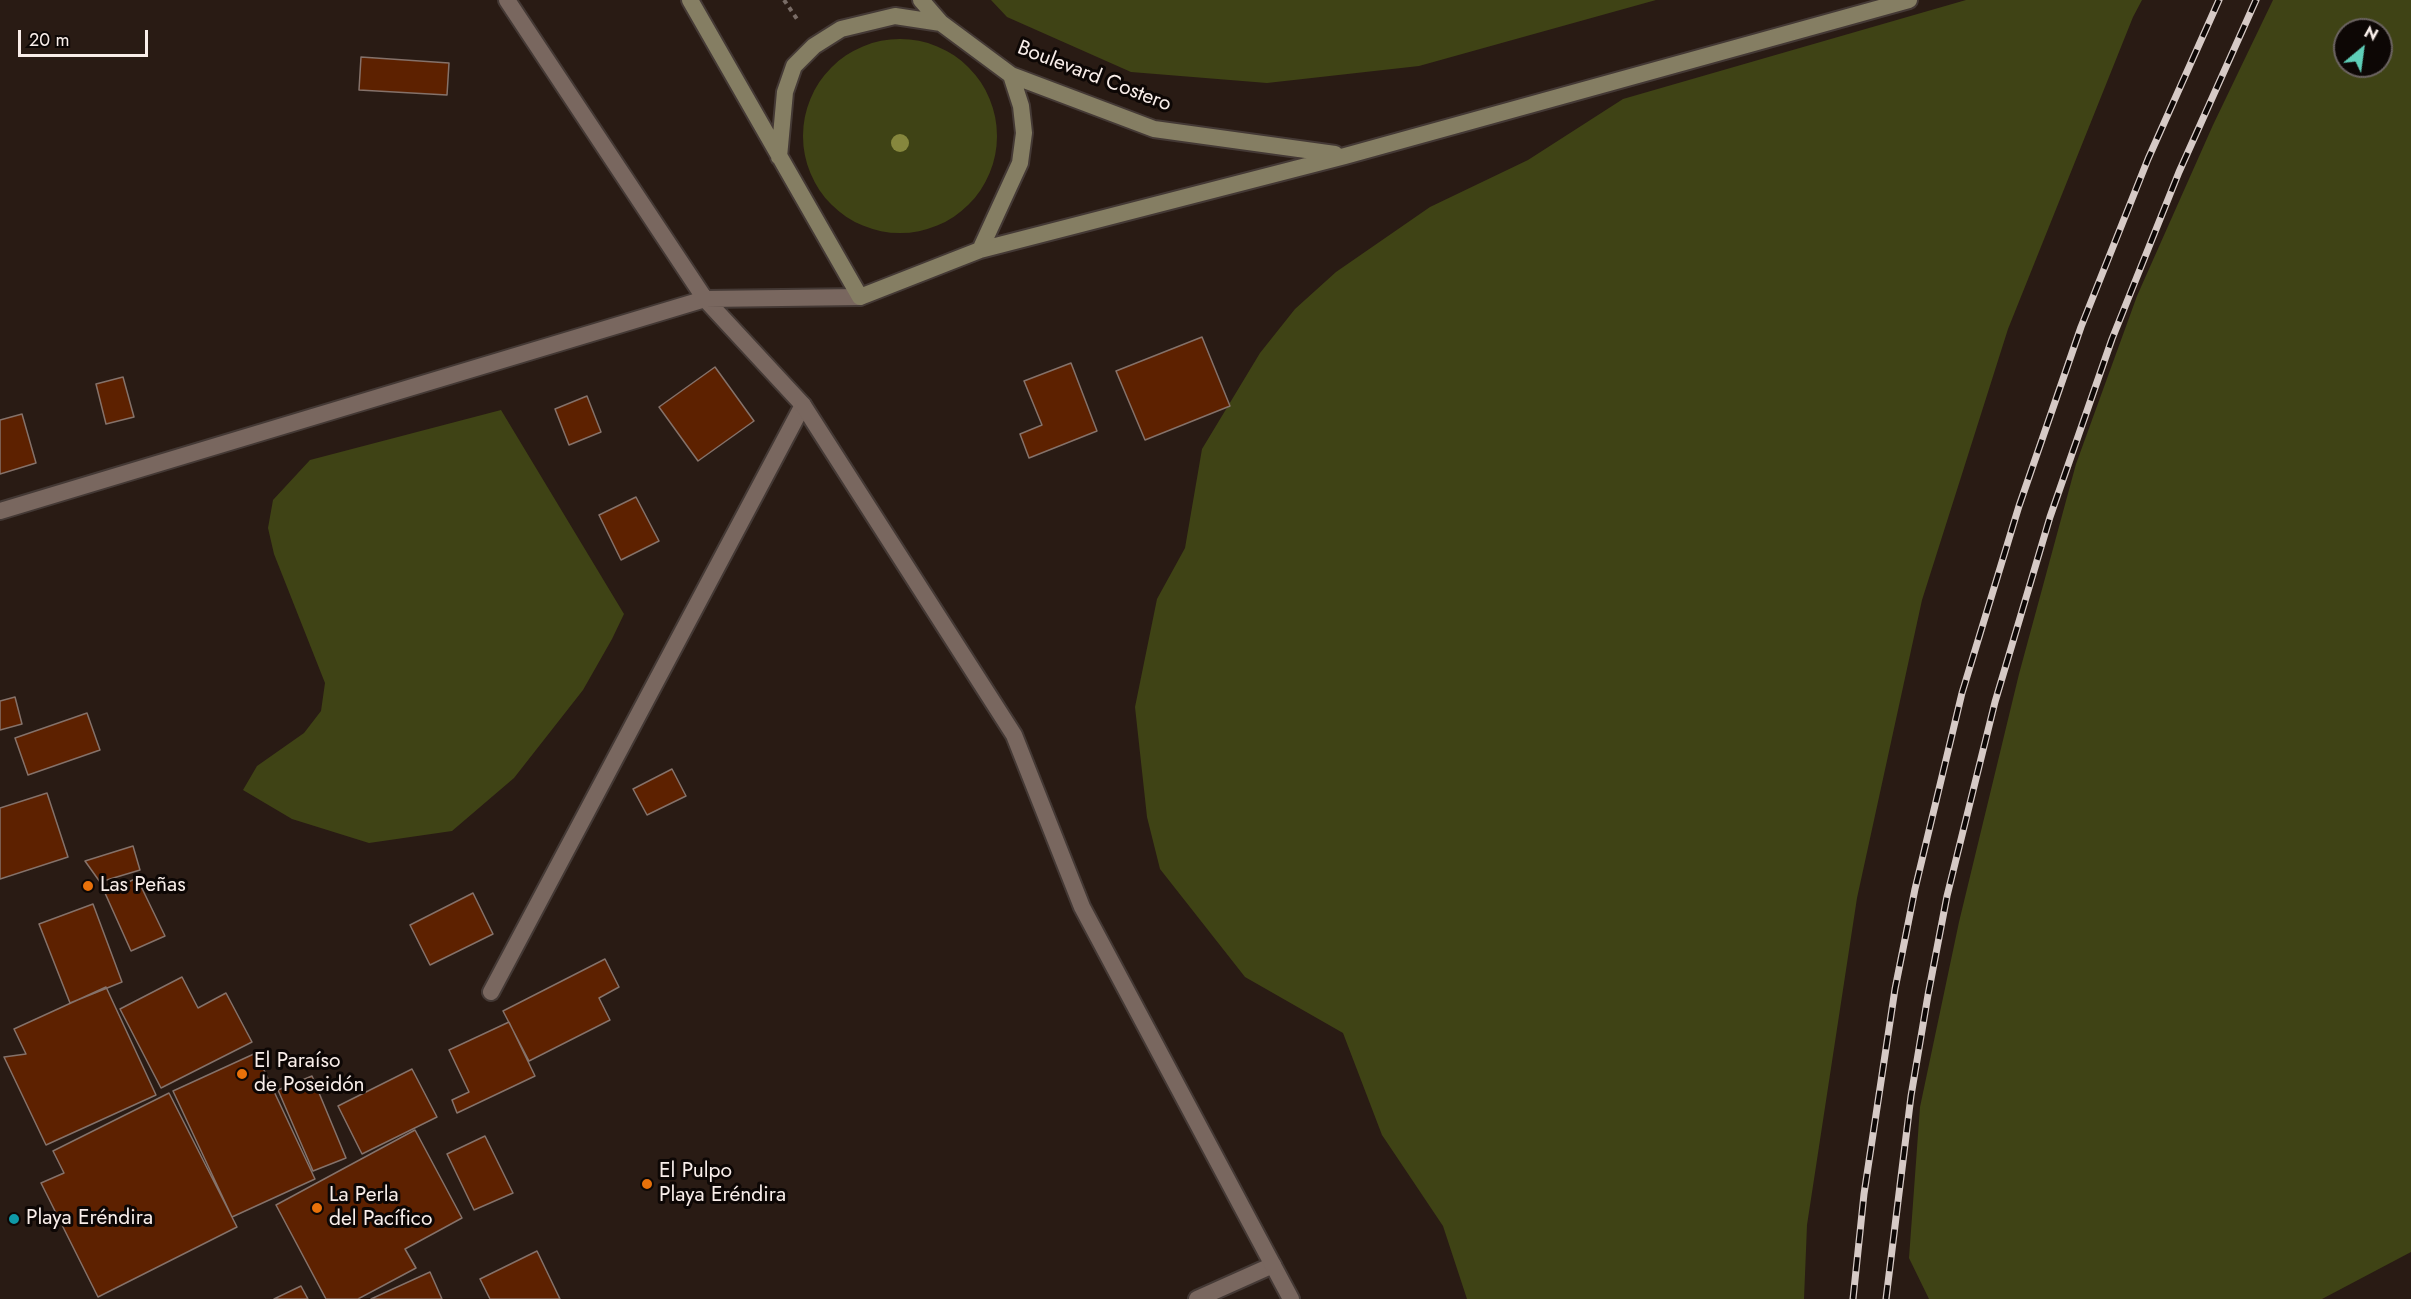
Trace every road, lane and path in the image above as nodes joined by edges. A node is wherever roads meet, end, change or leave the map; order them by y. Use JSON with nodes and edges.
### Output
{"nodes":[{"id":1,"x":507,"y":0,"type":"edge"},
{"id":2,"x":690,"y":0,"type":"edge"},
{"id":3,"x":921,"y":0,"type":"edge"},
{"id":4,"x":1909,"y":0,"type":"edge"},
{"id":5,"x":941,"y":23,"type":"junction"},
{"id":6,"x":1011,"y":75,"type":"junction"},
{"id":7,"x":1345,"y":156,"type":"junction"},
{"id":8,"x":779,"y":157,"type":"junction"},
{"id":9,"x":980,"y":250,"type":"junction"},
{"id":10,"x":860,"y":297,"type":"junction"},
{"id":11,"x":705,"y":299,"type":"junction"},
{"id":12,"x":803,"y":405,"type":"junction"},
{"id":13,"x":0,"y":511,"type":"edge"},
{"id":14,"x":491,"y":992,"type":"dead end"},
{"id":15,"x":1273,"y":1265,"type":"junction"},
{"id":16,"x":1197,"y":1299,"type":"edge"},
{"id":17,"x":1291,"y":1299,"type":"edge"}],
"edges":[{"from":1,"to":11,"type":"street"},
{"from":2,"to":8,"type":"main road"},
{"from":3,"to":5,"type":"main road","name":"Boulevard Costero"},
{"from":4,"to":7,"type":"main road"},
{"from":5,"to":6,"type":"main road","name":"Boulevard Costero"},
{"from":5,"to":8,"type":"main road"},
{"from":6,"to":7,"type":"main road","name":"Boulevard Costero"},
{"from":6,"to":9,"type":"main road"},
{"from":7,"to":9,"type":"main road"},
{"from":8,"to":10,"type":"main road"},
{"from":9,"to":10,"type":"main road"},
{"from":10,"to":11,"type":"street"},
{"from":11,"to":12,"type":"street"},
{"from":11,"to":13,"type":"street"},
{"from":12,"to":14,"type":"street"},
{"from":12,"to":15,"type":"street"},
{"from":15,"to":16,"type":"street"},
{"from":15,"to":17,"type":"street"}]}
